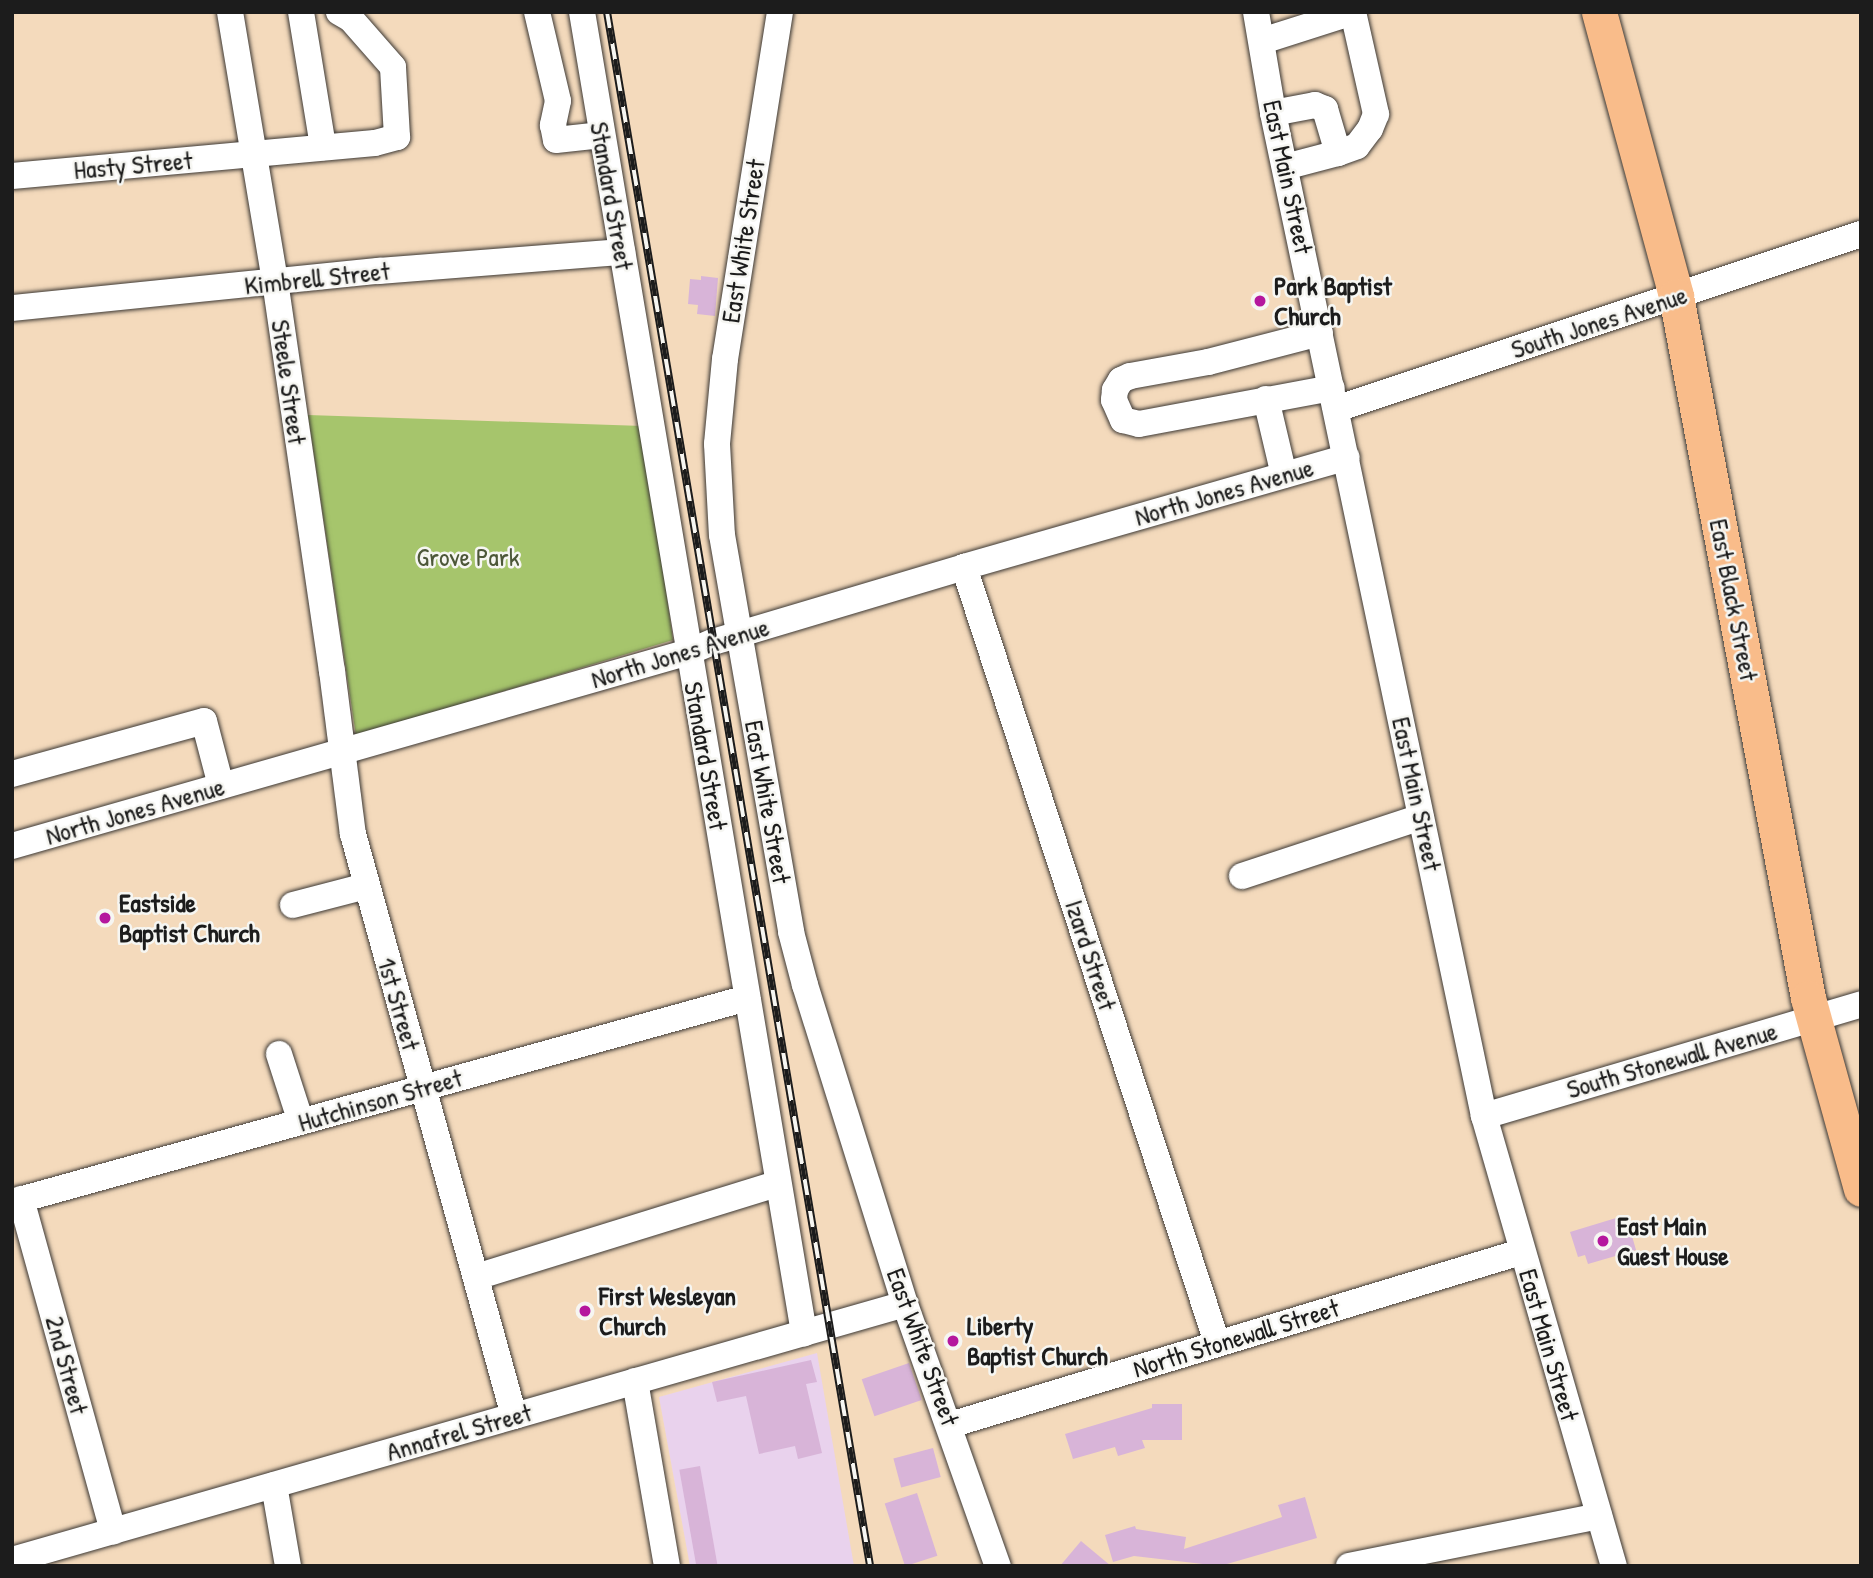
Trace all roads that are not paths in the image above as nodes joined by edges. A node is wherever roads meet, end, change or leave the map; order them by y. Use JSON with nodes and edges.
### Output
{"nodes":[{"id":1,"x":230,"y":12,"type":"edge"},
{"id":2,"x":301,"y":12,"type":"edge"},
{"id":3,"x":339,"y":12,"type":"edge"},
{"id":4,"x":537,"y":12,"type":"edge"},
{"id":5,"x":582,"y":12,"type":"edge"},
{"id":6,"x":780,"y":12,"type":"edge"},
{"id":7,"x":1256,"y":12,"type":"edge"},
{"id":8,"x":1353,"y":12,"type":"edge"},
{"id":9,"x":1599,"y":12,"type":"edge"},
{"id":10,"x":1262,"y":41,"type":"junction"},
{"id":11,"x":1273,"y":113,"type":"junction"},
{"id":12,"x":602,"y":135,"type":"junction"},
{"id":13,"x":323,"y":147,"type":"junction"},
{"id":14,"x":1338,"y":153,"type":"junction"},
{"id":15,"x":254,"y":155,"type":"junction"},
{"id":16,"x":1285,"y":167,"type":"junction"},
{"id":17,"x":12,"y":176,"type":"edge"},
{"id":18,"x":1861,"y":234,"type":"edge"},
{"id":19,"x":622,"y":252,"type":"junction"},
{"id":20,"x":275,"y":282,"type":"junction"},
{"id":21,"x":1676,"y":296,"type":"junction"},
{"id":22,"x":12,"y":308,"type":"edge"},
{"id":23,"x":1320,"y":333,"type":"junction"},
{"id":24,"x":1334,"y":398,"type":"junction"},
{"id":25,"x":1266,"y":399,"type":"junction"},
{"id":26,"x":1347,"y":457,"type":"junction"},
{"id":27,"x":1284,"y":475,"type":"junction"},
{"id":28,"x":964,"y":566,"type":"junction"},
{"id":29,"x":738,"y":634,"type":"junction"},
{"id":30,"x":689,"y":653,"type":"junction"},
{"id":31,"x":343,"y":752,"type":"junction"},
{"id":32,"x":12,"y":774,"type":"edge"},
{"id":33,"x":221,"y":786,"type":"junction"},
{"id":34,"x":1422,"y":817,"type":"junction"},
{"id":35,"x":12,"y":846,"type":"edge"},
{"id":36,"x":1242,"y":876,"type":"dead end"},
{"id":37,"x":366,"y":886,"type":"junction"},
{"id":38,"x":293,"y":905,"type":"dead end"},
{"id":39,"x":747,"y":998,"type":"junction"},
{"id":40,"x":1861,"y":1004,"type":"edge"},
{"id":41,"x":1813,"y":1018,"type":"junction"},
{"id":42,"x":279,"y":1054,"type":"dead end"},
{"id":43,"x":422,"y":1088,"type":"junction"},
{"id":44,"x":1484,"y":1116,"type":"junction"},
{"id":45,"x":301,"y":1122,"type":"junction"},
{"id":46,"x":777,"y":1184,"type":"junction"},
{"id":47,"x":1861,"y":1189,"type":"edge"},
{"id":48,"x":17,"y":1200,"type":"edge"},
{"id":49,"x":1521,"y":1252,"type":"junction"},
{"id":50,"x":476,"y":1278,"type":"junction"},
{"id":51,"x":905,"y":1304,"type":"junction"},
{"id":52,"x":804,"y":1333,"type":"junction"},
{"id":53,"x":1217,"y":1343,"type":"junction"},
{"id":54,"x":635,"y":1381,"type":"junction"},
{"id":55,"x":514,"y":1416,"type":"junction"},
{"id":56,"x":950,"y":1425,"type":"junction"},
{"id":57,"x":274,"y":1485,"type":"junction"},
{"id":58,"x":1600,"y":1516,"type":"junction"},
{"id":59,"x":113,"y":1531,"type":"junction"},
{"id":60,"x":12,"y":1560,"type":"edge"},
{"id":61,"x":288,"y":1566,"type":"edge"},
{"id":62,"x":667,"y":1566,"type":"edge"},
{"id":63,"x":998,"y":1566,"type":"edge"},
{"id":64,"x":1349,"y":1566,"type":"edge"},
{"id":65,"x":1614,"y":1566,"type":"edge"}],
"edges":[{"from":1,"to":15,"type":"street","name":"Steele Street"},
{"from":2,"to":13,"type":"street"},
{"from":3,"to":13,"type":"street","name":"Hasty Street"},
{"from":4,"to":12,"type":"street"},
{"from":5,"to":12,"type":"street","name":"Standard Street"},
{"from":6,"to":29,"type":"street","name":"East White Street"},
{"from":7,"to":10,"type":"street","name":"East Main Street"},
{"from":8,"to":10,"type":"street"},
{"from":8,"to":14,"type":"street"},
{"from":9,"to":21,"type":"main road","name":"East Black Street"},
{"from":10,"to":11,"type":"street","name":"East Main Street"},
{"from":11,"to":14,"type":"street"},
{"from":11,"to":16,"type":"street","name":"East Main Street"},
{"from":12,"to":19,"type":"street","name":"Standard Street"},
{"from":13,"to":15,"type":"street","name":"Hasty Street"},
{"from":14,"to":16,"type":"street"},
{"from":15,"to":17,"type":"street","name":"Hasty Street"},
{"from":15,"to":20,"type":"street","name":"Steele Street"},
{"from":16,"to":23,"type":"street","name":"East Main Street"},
{"from":18,"to":21,"type":"street","name":"South Jones Avenue"},
{"from":19,"to":20,"type":"street","name":"Kimbrell Street"},
{"from":19,"to":30,"type":"street","name":"Standard Street"},
{"from":20,"to":22,"type":"street","name":"Kimbrell Street"},
{"from":20,"to":31,"type":"street","name":"Steele Street"},
{"from":21,"to":24,"type":"street","name":"South Jones Avenue"},
{"from":21,"to":41,"type":"main road","name":"East Black Street"},
{"from":23,"to":24,"type":"street","name":"East Main Street"},
{"from":23,"to":25,"type":"street","name":"South Jones Avenue"},
{"from":24,"to":25,"type":"street","name":"South Jones Avenue"},
{"from":24,"to":26,"type":"street","name":"East Main Street"},
{"from":25,"to":27,"type":"street"},
{"from":26,"to":27,"type":"street","name":"North Jones Avenue"},
{"from":26,"to":34,"type":"street","name":"East Main Street"},
{"from":27,"to":28,"type":"street","name":"North Jones Avenue"},
{"from":28,"to":29,"type":"street","name":"North Jones Avenue"},
{"from":28,"to":53,"type":"street","name":"Izard Street"},
{"from":29,"to":30,"type":"street","name":"North Jones Avenue"},
{"from":29,"to":51,"type":"street","name":"East White Street"},
{"from":30,"to":31,"type":"street","name":"North Jones Avenue"},
{"from":30,"to":39,"type":"street","name":"Standard Street"},
{"from":31,"to":33,"type":"street","name":"North Jones Avenue"},
{"from":31,"to":37,"type":"street","name":"1st Street"},
{"from":32,"to":33,"type":"street"},
{"from":33,"to":35,"type":"street","name":"North Jones Avenue"},
{"from":34,"to":36,"type":"street"},
{"from":34,"to":44,"type":"street","name":"East Main Street"},
{"from":37,"to":38,"type":"street"},
{"from":37,"to":43,"type":"street","name":"1st Street"},
{"from":39,"to":43,"type":"street","name":"Hutchinson Street"},
{"from":39,"to":46,"type":"street","name":"Standard Street"},
{"from":40,"to":41,"type":"street","name":"South Stonewall Avenue"},
{"from":41,"to":44,"type":"street","name":"South Stonewall Avenue"},
{"from":41,"to":47,"type":"main road","name":"East Black Street"},
{"from":42,"to":45,"type":"street"},
{"from":43,"to":45,"type":"street","name":"Hutchinson Street"},
{"from":43,"to":50,"type":"street","name":"1st Street"},
{"from":44,"to":49,"type":"street","name":"East Main Street"},
{"from":45,"to":48,"type":"street","name":"Hutchinson Street"},
{"from":46,"to":50,"type":"street"},
{"from":46,"to":52,"type":"street","name":"Standard Street"},
{"from":48,"to":59,"type":"street","name":"2nd Street"},
{"from":49,"to":53,"type":"street","name":"North Stonewall Street"},
{"from":49,"to":58,"type":"street","name":"East Main Street"},
{"from":50,"to":55,"type":"street","name":"1st Street"},
{"from":51,"to":52,"type":"street","name":"Annafrel Street"},
{"from":51,"to":56,"type":"street","name":"East White Street"},
{"from":52,"to":54,"type":"street","name":"Annafrel Street"},
{"from":53,"to":56,"type":"street","name":"North Stonewall Street"},
{"from":54,"to":55,"type":"street","name":"Annafrel Street"},
{"from":54,"to":62,"type":"street"},
{"from":55,"to":57,"type":"street","name":"Annafrel Street"},
{"from":56,"to":63,"type":"street","name":"East White Street"},
{"from":57,"to":59,"type":"street","name":"Annafrel Street"},
{"from":57,"to":61,"type":"street"},
{"from":58,"to":64,"type":"street"},
{"from":58,"to":65,"type":"street","name":"East Main Street"},
{"from":59,"to":60,"type":"street","name":"Annafrel Street"}]}
